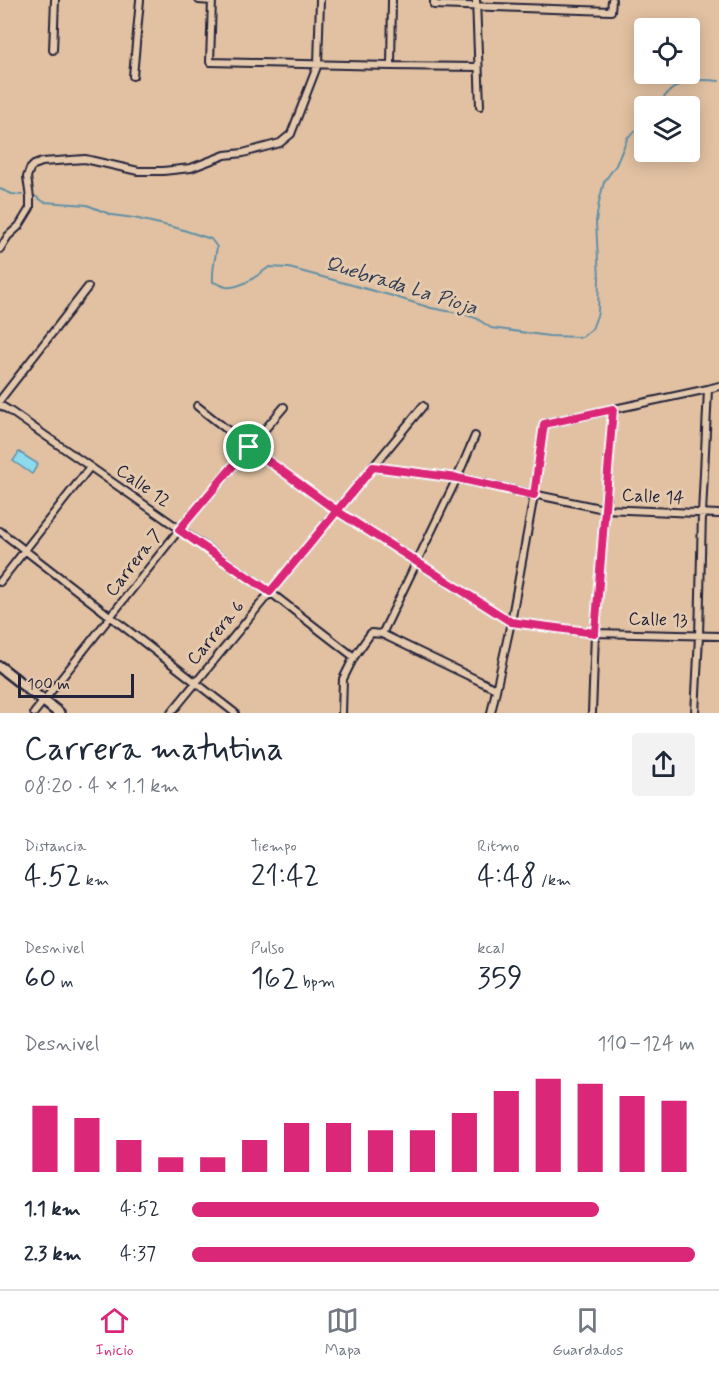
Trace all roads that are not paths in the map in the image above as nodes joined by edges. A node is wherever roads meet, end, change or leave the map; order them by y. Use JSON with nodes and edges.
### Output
{"nodes":[{"id":1,"x":55,"y":0,"type":"edge"},
{"id":2,"x":140,"y":0,"type":"edge"},
{"id":3,"x":199,"y":0,"type":"edge"},
{"id":4,"x":212,"y":0,"type":"edge"},
{"id":5,"x":320,"y":0,"type":"edge"},
{"id":6,"x":392,"y":0,"type":"edge"},
{"id":7,"x":545,"y":0,"type":"edge"},
{"id":8,"x":612,"y":0,"type":"edge"},
{"id":9,"x":434,"y":2,"type":"edge"},
{"id":10,"x":476,"y":3,"type":"edge"},
{"id":11,"x":545,"y":9,"type":"junction"},
{"id":12,"x":53,"y":50,"type":"dead end"},
{"id":13,"x":318,"y":64,"type":"junction"},
{"id":14,"x":391,"y":66,"type":"junction"},
{"id":15,"x":478,"y":67,"type":"junction"},
{"id":16,"x":133,"y":76,"type":"dead end"},
{"id":17,"x":480,"y":106,"type":"dead end"},
{"id":18,"x":0,"y":249,"type":"edge"},
{"id":19,"x":88,"y":287,"type":"dead end"},
{"id":20,"x":719,"y":386,"type":"edge"},
{"id":21,"x":708,"y":389,"type":"junction"},
{"id":22,"x":0,"y":400,"type":"edge"},
{"id":23,"x":0,"y":405,"type":"edge"},
{"id":24,"x":197,"y":406,"type":"dead end"},
{"id":25,"x":423,"y":406,"type":"dead end"},
{"id":26,"x":284,"y":407,"type":"dead end"},
{"id":27,"x":613,"y":409,"type":"junction"},
{"id":28,"x":475,"y":436,"type":"dead end"},
{"id":29,"x":249,"y":447,"type":"junction"},
{"id":30,"x":90,"y":467,"type":"junction"},
{"id":31,"x":373,"y":467,"type":"junction"},
{"id":32,"x":457,"y":478,"type":"junction"},
{"id":33,"x":534,"y":495,"type":"junction"},
{"id":34,"x":604,"y":509,"type":"junction"},
{"id":35,"x":337,"y":511,"type":"junction"},
{"id":36,"x":702,"y":514,"type":"junction"},
{"id":37,"x":719,"y":514,"type":"edge"},
{"id":38,"x":179,"y":530,"type":"junction"},
{"id":39,"x":0,"y":531,"type":"edge"},
{"id":40,"x":25,"y":551,"type":"junction"},
{"id":41,"x":417,"y":563,"type":"junction"},
{"id":42,"x":0,"y":582,"type":"edge"},
{"id":43,"x":270,"y":592,"type":"junction"},
{"id":44,"x":110,"y":617,"type":"junction"},
{"id":45,"x":511,"y":622,"type":"junction"},
{"id":46,"x":595,"y":633,"type":"junction"},
{"id":47,"x":382,"y":634,"type":"junction"},
{"id":48,"x":699,"y":636,"type":"junction"},
{"id":49,"x":719,"y":636,"type":"edge"},
{"id":50,"x":354,"y":657,"type":"junction"},
{"id":51,"x":0,"y":668,"type":"edge"},
{"id":52,"x":195,"y":682,"type":"junction"},
{"id":53,"x":496,"y":688,"type":"junction"},
{"id":54,"x":44,"y":701,"type":"junction"},
{"id":55,"x":34,"y":713,"type":"edge"},
{"id":56,"x":59,"y":713,"type":"edge"},
{"id":57,"x":171,"y":713,"type":"edge"},
{"id":58,"x":235,"y":713,"type":"edge"},
{"id":59,"x":342,"y":713,"type":"edge"},
{"id":60,"x":491,"y":713,"type":"edge"},
{"id":61,"x":592,"y":713,"type":"edge"},
{"id":62,"x":695,"y":713,"type":"edge"}],
"edges":[{"from":1,"to":12,"type":"street"},
{"from":2,"to":16,"type":"street"},
{"from":3,"to":4,"type":"street"},
{"from":4,"to":13,"type":"street"},
{"from":5,"to":13,"type":"street"},
{"from":6,"to":14,"type":"street"},
{"from":7,"to":11,"type":"street"},
{"from":8,"to":11,"type":"street"},
{"from":9,"to":10,"type":"street"},
{"from":10,"to":11,"type":"street"},
{"from":10,"to":15,"type":"street"},
{"from":13,"to":14,"type":"street"},
{"from":13,"to":18,"type":"street"},
{"from":14,"to":15,"type":"street"},
{"from":15,"to":17,"type":"street"},
{"from":19,"to":22,"type":"street"},
{"from":20,"to":21,"type":"street"},
{"from":21,"to":27,"type":"street"},
{"from":21,"to":36,"type":"street"},
{"from":23,"to":30,"type":"street","name":"Calle 12"},
{"from":24,"to":29,"type":"street","name":"Calle 13"},
{"from":25,"to":31,"type":"street","name":"Carrera 6"},
{"from":26,"to":29,"type":"street","name":"Carrera 7"},
{"from":27,"to":33,"type":"street"},
{"from":27,"to":34,"type":"street"},
{"from":28,"to":32,"type":"street"},
{"from":29,"to":35,"type":"street","name":"Calle 13"},
{"from":29,"to":38,"type":"street","name":"Carrera 7"},
{"from":30,"to":38,"type":"street","name":"Calle 12"},
{"from":30,"to":40,"type":"street"},
{"from":31,"to":32,"type":"street","name":"Calle 14"},
{"from":31,"to":35,"type":"street","name":"Carrera 6"},
{"from":32,"to":33,"type":"street","name":"Calle 14"},
{"from":32,"to":41,"type":"street"},
{"from":33,"to":34,"type":"street","name":"Calle 14"},
{"from":33,"to":45,"type":"street"},
{"from":34,"to":36,"type":"street","name":"Calle 14"},
{"from":34,"to":46,"type":"street"},
{"from":35,"to":41,"type":"street","name":"Calle 13"},
{"from":35,"to":43,"type":"street","name":"Carrera 6"},
{"from":36,"to":37,"type":"street","name":"Calle 14"},
{"from":36,"to":48,"type":"street"},
{"from":38,"to":43,"type":"street","name":"Calle 12"},
{"from":38,"to":44,"type":"street","name":"Carrera 7"},
{"from":39,"to":40,"type":"street"},
{"from":40,"to":42,"type":"street"},
{"from":40,"to":44,"type":"street"},
{"from":41,"to":45,"type":"street","name":"Calle 13"},
{"from":41,"to":47,"type":"street"},
{"from":43,"to":50,"type":"street","name":"Calle 12"},
{"from":43,"to":52,"type":"street","name":"Carrera 6"},
{"from":44,"to":52,"type":"street"},
{"from":44,"to":54,"type":"street","name":"Carrera 7"},
{"from":45,"to":46,"type":"street","name":"Calle 13"},
{"from":45,"to":53,"type":"street"},
{"from":46,"to":48,"type":"street","name":"Calle 13"},
{"from":46,"to":61,"type":"street"},
{"from":47,"to":50,"type":"street"},
{"from":47,"to":53,"type":"street"},
{"from":48,"to":49,"type":"street","name":"Calle 13"},
{"from":48,"to":62,"type":"street"},
{"from":50,"to":59,"type":"street"},
{"from":51,"to":54,"type":"main road"},
{"from":52,"to":57,"type":"street","name":"Carrera 6"},
{"from":52,"to":58,"type":"street"},
{"from":53,"to":60,"type":"street"},
{"from":54,"to":55,"type":"street","name":"Carrera 7"},
{"from":54,"to":56,"type":"main road"}]}
